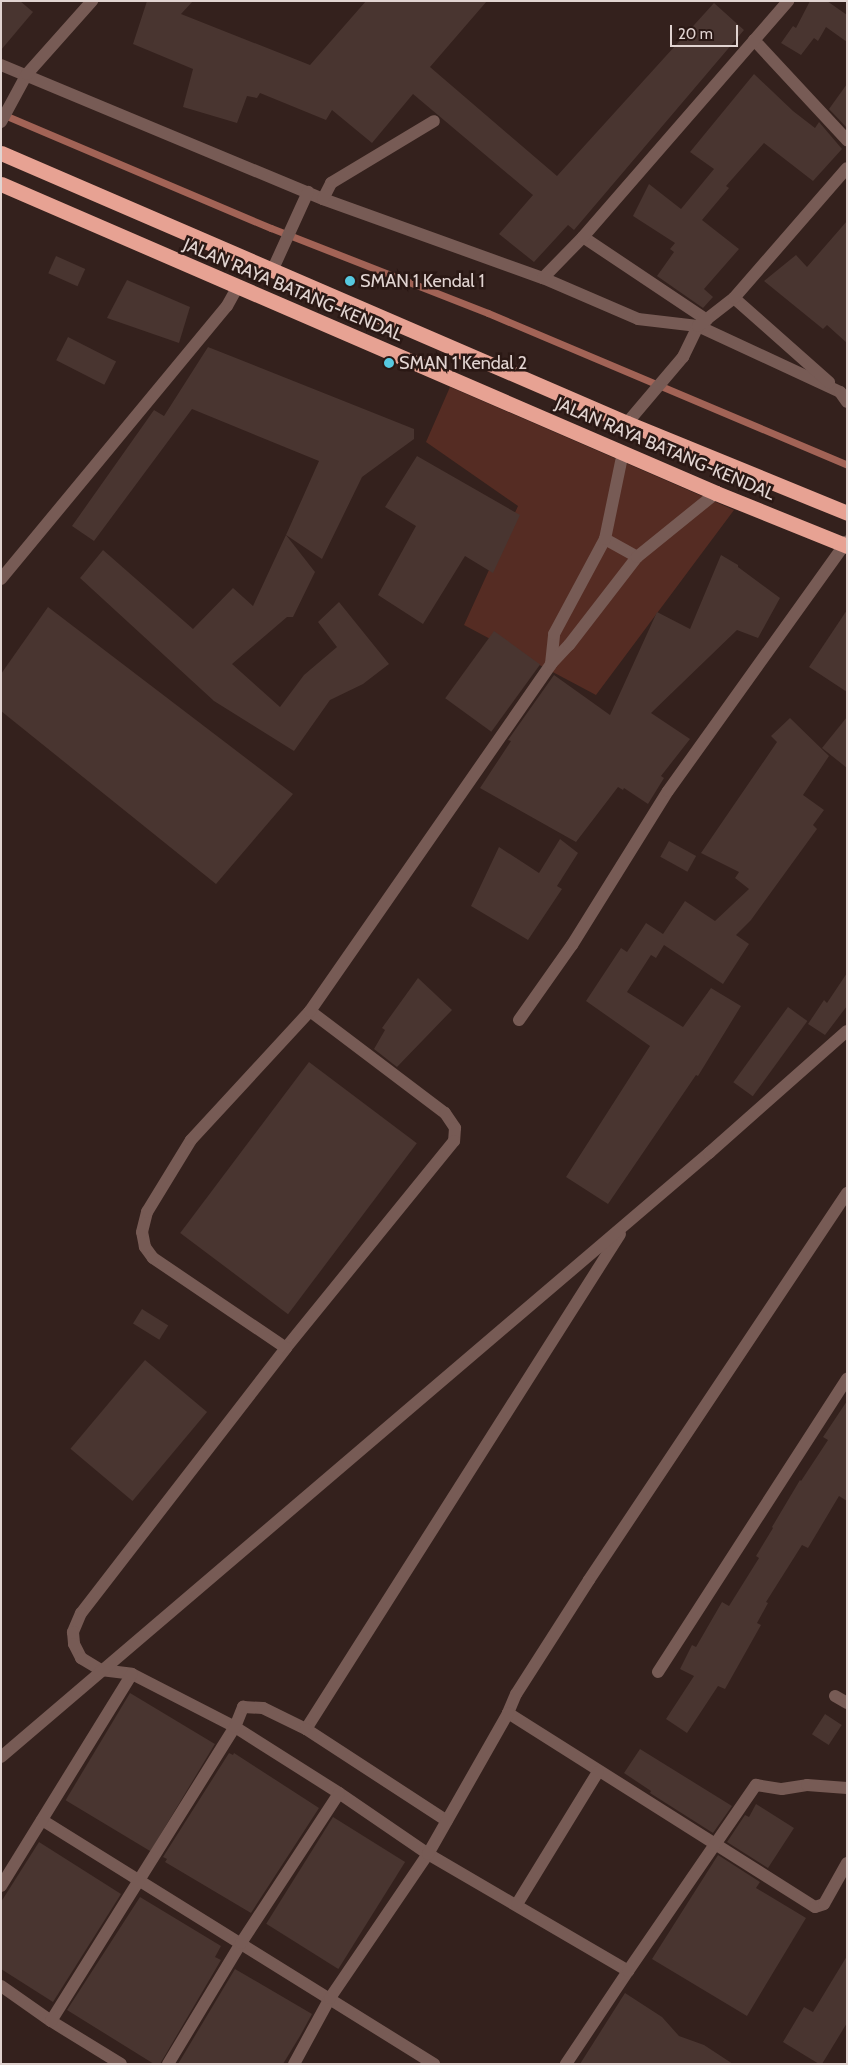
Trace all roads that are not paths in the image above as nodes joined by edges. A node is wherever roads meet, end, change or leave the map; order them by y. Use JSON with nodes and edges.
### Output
{"nodes":[{"id":1,"x":92,"y":1,"type":"edge"},
{"id":2,"x":788,"y":1,"type":"edge"},
{"id":3,"x":754,"y":40,"type":"junction"},
{"id":4,"x":1,"y":65,"type":"edge"},
{"id":5,"x":24,"y":79,"type":"junction"},
{"id":6,"x":434,"y":120,"type":"dead end"},
{"id":7,"x":1,"y":122,"type":"edge"},
{"id":8,"x":847,"y":140,"type":"edge"},
{"id":9,"x":1,"y":154,"type":"edge"},
{"id":10,"x":847,"y":168,"type":"edge"},
{"id":11,"x":1,"y":184,"type":"edge"},
{"id":12,"x":308,"y":192,"type":"junction"},
{"id":13,"x":323,"y":199,"type":"junction"},
{"id":14,"x":583,"y":237,"type":"junction"},
{"id":15,"x":272,"y":271,"type":"junction"},
{"id":16,"x":543,"y":278,"type":"junction"},
{"id":17,"x":238,"y":286,"type":"junction"},
{"id":18,"x":734,"y":298,"type":"junction"},
{"id":19,"x":702,"y":323,"type":"junction"},
{"id":20,"x":843,"y":397,"type":"edge"},
{"id":21,"x":627,"y":423,"type":"junction"},
{"id":22,"x":622,"y":452,"type":"junction"},
{"id":23,"x":716,"y":493,"type":"junction"},
{"id":24,"x":847,"y":513,"type":"edge"},
{"id":25,"x":605,"y":539,"type":"junction"},
{"id":26,"x":846,"y":544,"type":"edge"},
{"id":27,"x":637,"y":557,"type":"junction"},
{"id":28,"x":1,"y":579,"type":"edge"},
{"id":29,"x":551,"y":664,"type":"junction"},
{"id":30,"x":310,"y":1011,"type":"junction"},
{"id":31,"x":519,"y":1020,"type":"dead end"},
{"id":32,"x":847,"y":1031,"type":"edge"},
{"id":33,"x":847,"y":1193,"type":"edge"},
{"id":34,"x":627,"y":1223,"type":"junction"},
{"id":35,"x":286,"y":1348,"type":"junction"},
{"id":36,"x":847,"y":1379,"type":"edge"},
{"id":37,"x":101,"y":1670,"type":"junction"},
{"id":38,"x":658,"y":1672,"type":"dead end"},
{"id":39,"x":132,"y":1674,"type":"junction"},
{"id":40,"x":835,"y":1696,"type":"dead end"},
{"id":41,"x":847,"y":1703,"type":"edge"},
{"id":42,"x":508,"y":1713,"type":"junction"},
{"id":43,"x":235,"y":1727,"type":"junction"},
{"id":44,"x":306,"y":1729,"type":"junction"},
{"id":45,"x":1,"y":1757,"type":"edge"},
{"id":46,"x":598,"y":1772,"type":"junction"},
{"id":47,"x":847,"y":1788,"type":"edge"},
{"id":48,"x":339,"y":1793,"type":"junction"},
{"id":49,"x":42,"y":1820,"type":"junction"},
{"id":50,"x":447,"y":1821,"type":"junction"},
{"id":51,"x":715,"y":1845,"type":"junction"},
{"id":52,"x":428,"y":1854,"type":"junction"},
{"id":53,"x":847,"y":1863,"type":"edge"},
{"id":54,"x":140,"y":1880,"type":"junction"},
{"id":55,"x":1,"y":1886,"type":"edge"},
{"id":56,"x":517,"y":1904,"type":"junction"},
{"id":57,"x":241,"y":1943,"type":"junction"},
{"id":58,"x":628,"y":1971,"type":"junction"},
{"id":59,"x":1,"y":1986,"type":"edge"},
{"id":60,"x":330,"y":1998,"type":"junction"},
{"id":61,"x":50,"y":2021,"type":"junction"},
{"id":62,"x":121,"y":2064,"type":"edge"},
{"id":63,"x":168,"y":2064,"type":"edge"},
{"id":64,"x":294,"y":2064,"type":"edge"},
{"id":65,"x":434,"y":2064,"type":"edge"},
{"id":66,"x":566,"y":2064,"type":"edge"}],
"edges":[{"from":1,"to":5,"type":"street"},
{"from":2,"to":3,"type":"street"},
{"from":3,"to":8,"type":"street"},
{"from":3,"to":14,"type":"street"},
{"from":4,"to":5,"type":"street"},
{"from":5,"to":7,"type":"street"},
{"from":5,"to":12,"type":"street"},
{"from":6,"to":13,"type":"street"},
{"from":9,"to":15,"type":"highway","name":"JALAN RAYA BATANG-KENDAL"},
{"from":10,"to":18,"type":"street"},
{"from":11,"to":17,"type":"highway","name":"JALAN RAYA BATANG-KENDAL"},
{"from":12,"to":13,"type":"street"},
{"from":12,"to":15,"type":"street"},
{"from":13,"to":16,"type":"street"},
{"from":14,"to":16,"type":"street"},
{"from":14,"to":19,"type":"street"},
{"from":15,"to":21,"type":"highway","name":"JALAN RAYA BATANG-KENDAL"},
{"from":16,"to":19,"type":"street"},
{"from":17,"to":22,"type":"highway","name":"JALAN RAYA BATANG-KENDAL"},
{"from":17,"to":28,"type":"street"},
{"from":18,"to":19,"type":"street"},
{"from":18,"to":20,"type":"street"},
{"from":19,"to":20,"type":"street"},
{"from":19,"to":21,"type":"street"},
{"from":21,"to":24,"type":"highway","name":"JALAN RAYA BATANG-KENDAL"},
{"from":22,"to":23,"type":"highway","name":"JALAN RAYA BATANG-KENDAL"},
{"from":22,"to":25,"type":"street"},
{"from":23,"to":26,"type":"highway","name":"JALAN RAYA BATANG-KENDAL"},
{"from":23,"to":27,"type":"street"},
{"from":25,"to":27,"type":"street"},
{"from":25,"to":29,"type":"street"},
{"from":26,"to":31,"type":"street"},
{"from":27,"to":29,"type":"street"},
{"from":29,"to":30,"type":"street"},
{"from":30,"to":35,"type":"street"},
{"from":30,"to":35,"type":"street"},
{"from":32,"to":34,"type":"street"},
{"from":33,"to":42,"type":"street"},
{"from":34,"to":37,"type":"street"},
{"from":34,"to":44,"type":"street"},
{"from":35,"to":37,"type":"street"},
{"from":36,"to":38,"type":"street"},
{"from":37,"to":39,"type":"street"},
{"from":37,"to":45,"type":"street"},
{"from":39,"to":43,"type":"street"},
{"from":39,"to":49,"type":"street"},
{"from":40,"to":41,"type":"street"},
{"from":42,"to":46,"type":"street"},
{"from":42,"to":50,"type":"street"},
{"from":43,"to":44,"type":"street"},
{"from":43,"to":48,"type":"street"},
{"from":43,"to":54,"type":"street"},
{"from":44,"to":50,"type":"street"},
{"from":46,"to":51,"type":"street"},
{"from":46,"to":56,"type":"street"},
{"from":47,"to":51,"type":"street"},
{"from":48,"to":52,"type":"street"},
{"from":48,"to":57,"type":"street"},
{"from":49,"to":54,"type":"street"},
{"from":49,"to":55,"type":"street"},
{"from":50,"to":52,"type":"street"},
{"from":51,"to":53,"type":"street"},
{"from":51,"to":58,"type":"street"},
{"from":52,"to":56,"type":"street"},
{"from":52,"to":60,"type":"street"},
{"from":54,"to":57,"type":"street"},
{"from":54,"to":61,"type":"street"},
{"from":56,"to":58,"type":"street"},
{"from":57,"to":60,"type":"street"},
{"from":57,"to":63,"type":"street"},
{"from":58,"to":66,"type":"street"},
{"from":59,"to":61,"type":"street"},
{"from":60,"to":64,"type":"street"},
{"from":60,"to":65,"type":"street"},
{"from":61,"to":62,"type":"street"}]}
